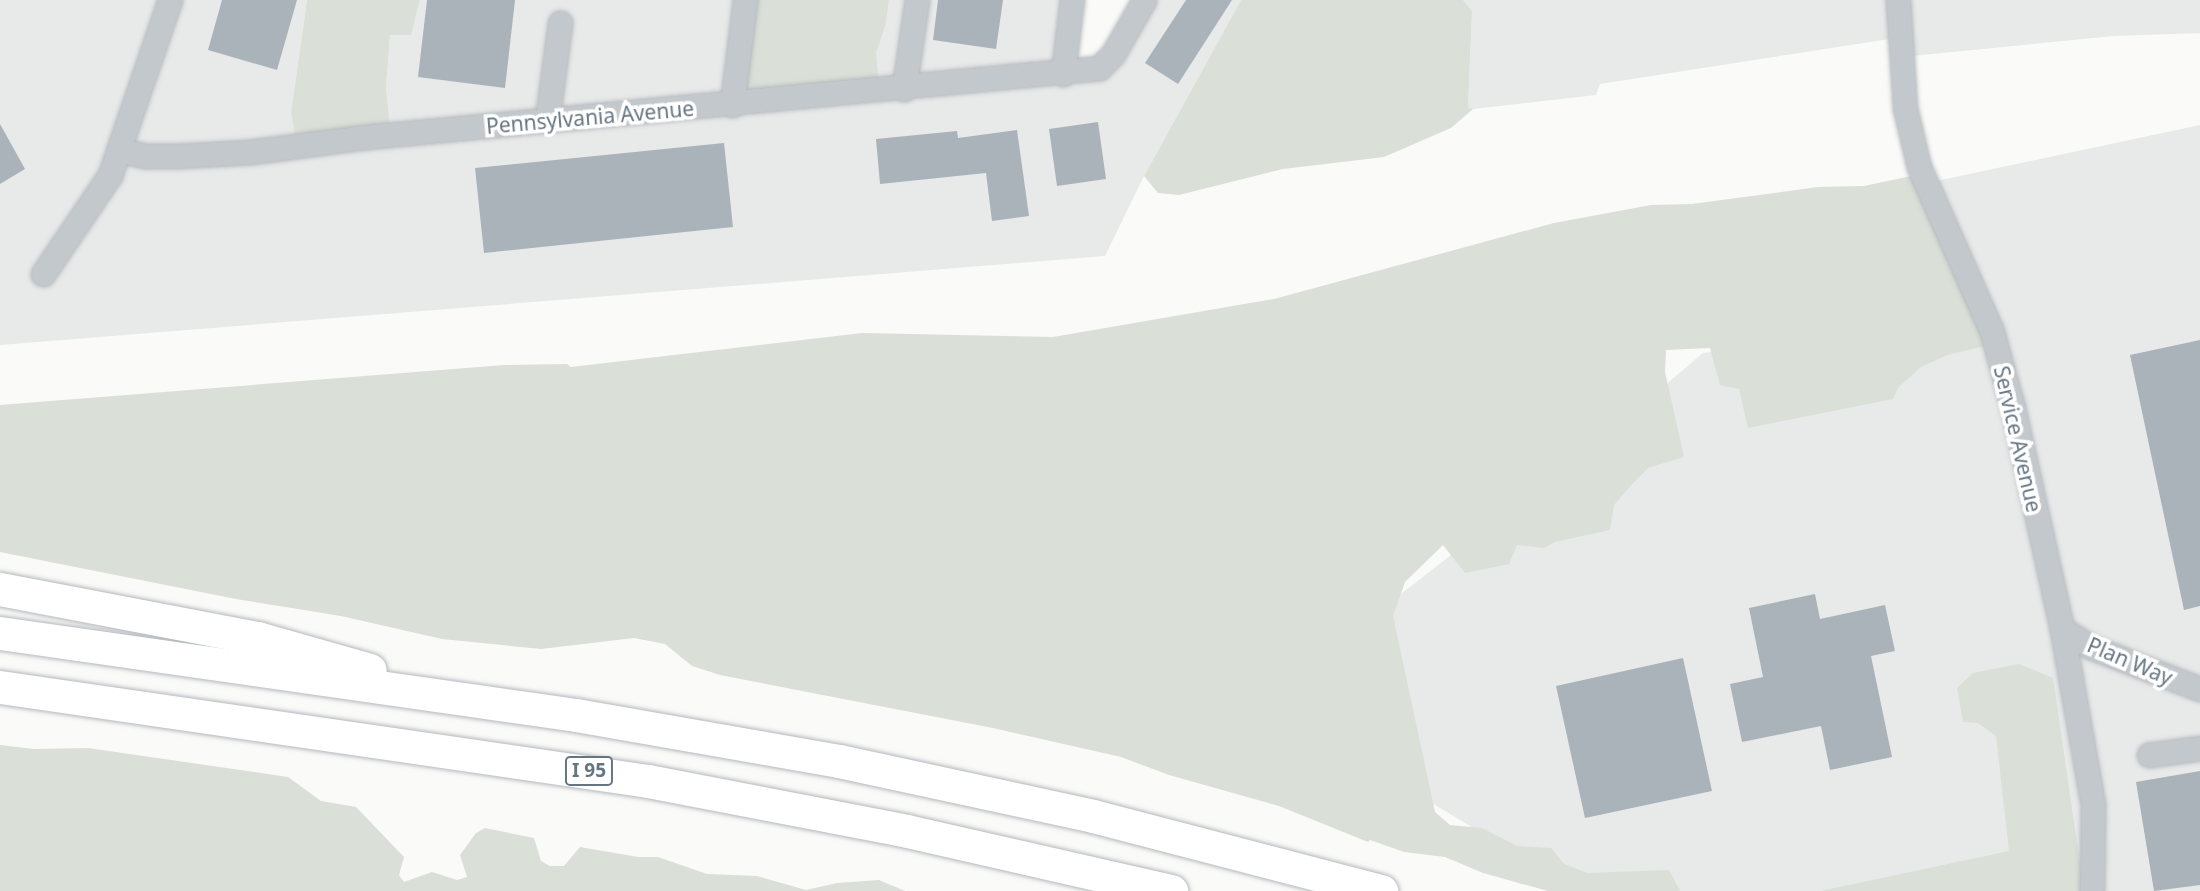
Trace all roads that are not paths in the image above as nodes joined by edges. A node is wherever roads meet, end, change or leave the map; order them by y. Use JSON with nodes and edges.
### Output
{"nodes":[{"id":1,"x":170,"y":0,"type":"edge"},
{"id":2,"x":745,"y":0,"type":"edge"},
{"id":3,"x":917,"y":0,"type":"edge"},
{"id":4,"x":1072,"y":0,"type":"edge"},
{"id":5,"x":1144,"y":0,"type":"edge"},
{"id":6,"x":1898,"y":0,"type":"edge"},
{"id":7,"x":561,"y":23,"type":"dead end"},
{"id":8,"x":1063,"y":74,"type":"junction"},
{"id":9,"x":904,"y":89,"type":"junction"},
{"id":10,"x":732,"y":104,"type":"junction"},
{"id":11,"x":547,"y":121,"type":"junction"},
{"id":12,"x":119,"y":150,"type":"junction"},
{"id":13,"x":43,"y":274,"type":"dead end"},
{"id":14,"x":0,"y":589,"type":"edge"},
{"id":15,"x":2062,"y":629,"type":"junction"},
{"id":16,"x":0,"y":633,"type":"edge"},
{"id":17,"x":0,"y":689,"type":"edge"},
{"id":18,"x":2200,"y":689,"type":"edge"},
{"id":19,"x":448,"y":697,"type":"junction"},
{"id":20,"x":2200,"y":748,"type":"edge"},
{"id":21,"x":2149,"y":755,"type":"dead end"},
{"id":22,"x":1171,"y":891,"type":"edge"},
{"id":23,"x":1381,"y":891,"type":"edge"},
{"id":24,"x":2092,"y":891,"type":"edge"}],
"edges":[{"from":1,"to":12,"type":"street"},
{"from":2,"to":10,"type":"street"},
{"from":3,"to":9,"type":"street"},
{"from":4,"to":8,"type":"street"},
{"from":5,"to":8,"type":"street","name":"Pennsylvania Avenue"},
{"from":6,"to":15,"type":"street","name":"Service Avenue"},
{"from":7,"to":11,"type":"street"},
{"from":8,"to":9,"type":"street","name":"Pennsylvania Avenue"},
{"from":9,"to":10,"type":"street","name":"Pennsylvania Avenue"},
{"from":10,"to":11,"type":"street","name":"Pennsylvania Avenue"},
{"from":11,"to":12,"type":"street","name":"Pennsylvania Avenue"},
{"from":12,"to":13,"type":"street"},
{"from":14,"to":19,"type":"highway"},
{"from":15,"to":18,"type":"street","name":"Plan Way"},
{"from":15,"to":24,"type":"street","name":"Service Avenue"},
{"from":16,"to":19,"type":"highway"},
{"from":17,"to":22,"type":"highway","number":"I 95"},
{"from":19,"to":23,"type":"highway"},
{"from":20,"to":21,"type":"street"}]}
